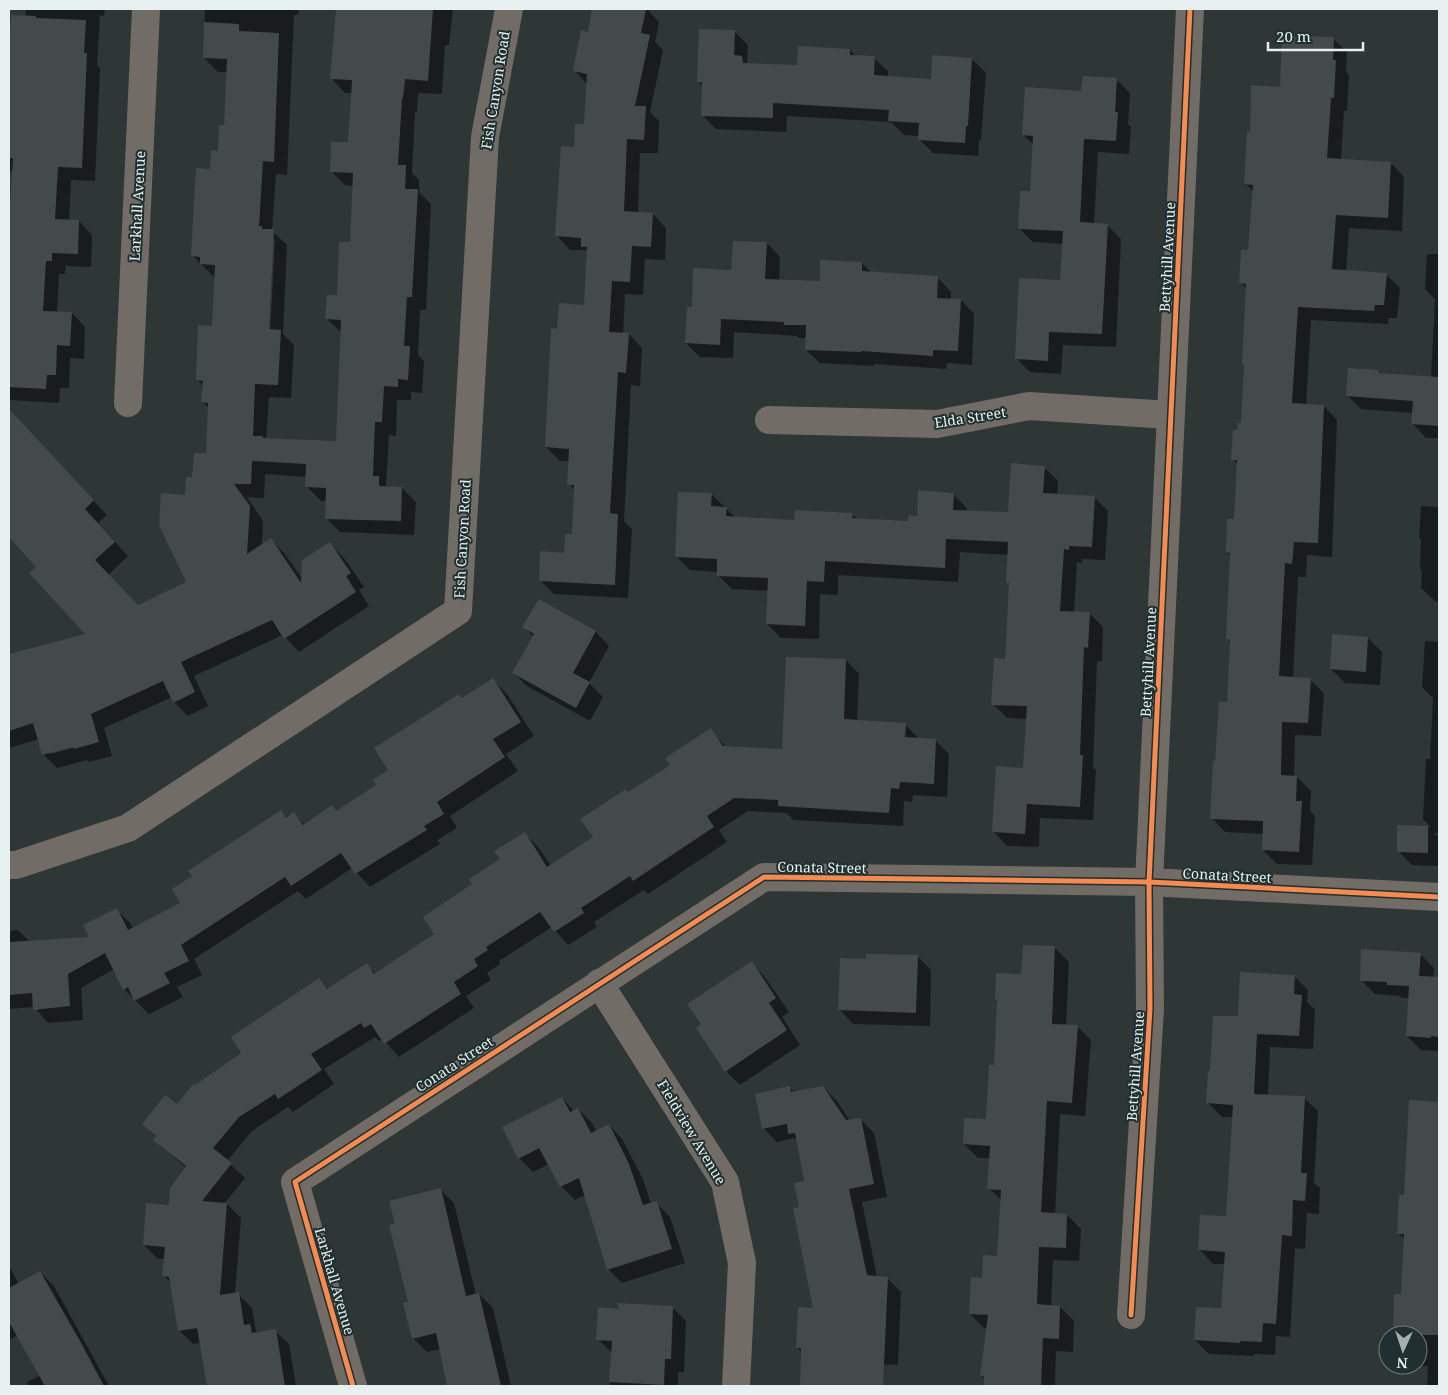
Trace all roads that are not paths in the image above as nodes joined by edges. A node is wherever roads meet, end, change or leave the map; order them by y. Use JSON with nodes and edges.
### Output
{"nodes":[{"id":1,"x":146,"y":9,"type":"edge"},
{"id":2,"x":509,"y":9,"type":"edge"},
{"id":3,"x":1190,"y":9,"type":"edge"},
{"id":4,"x":128,"y":403,"type":"dead end"},
{"id":5,"x":1170,"y":415,"type":"junction"},
{"id":6,"x":769,"y":420,"type":"dead end"},
{"id":7,"x":9,"y":864,"type":"edge"},
{"id":8,"x":1149,"y":882,"type":"junction"},
{"id":9,"x":1439,"y":896,"type":"edge"},
{"id":10,"x":599,"y":983,"type":"junction"},
{"id":11,"x":295,"y":1182,"type":"joint"},
{"id":12,"x":1130,"y":1315,"type":"dead end"},
{"id":13,"x":353,"y":1386,"type":"edge"},
{"id":14,"x":736,"y":1386,"type":"edge"}],
"edges":[{"from":1,"to":4,"type":"street","name":"Larkhall Avenue"},
{"from":2,"to":7,"type":"street","name":"Fish Canyon Road"},
{"from":3,"to":5,"type":"street","name":"Bettyhill Avenue"},
{"from":5,"to":6,"type":"street","name":"Elda Street"},
{"from":5,"to":8,"type":"street","name":"Bettyhill Avenue"},
{"from":8,"to":9,"type":"street","name":"Conata Street"},
{"from":8,"to":10,"type":"street","name":"Conata Street"},
{"from":8,"to":12,"type":"street","name":"Bettyhill Avenue"},
{"from":10,"to":11,"type":"street","name":"Conata Street"},
{"from":10,"to":14,"type":"street","name":"Fieldview Avenue"},
{"from":11,"to":13,"type":"street","name":"Larkhall Avenue"}]}
